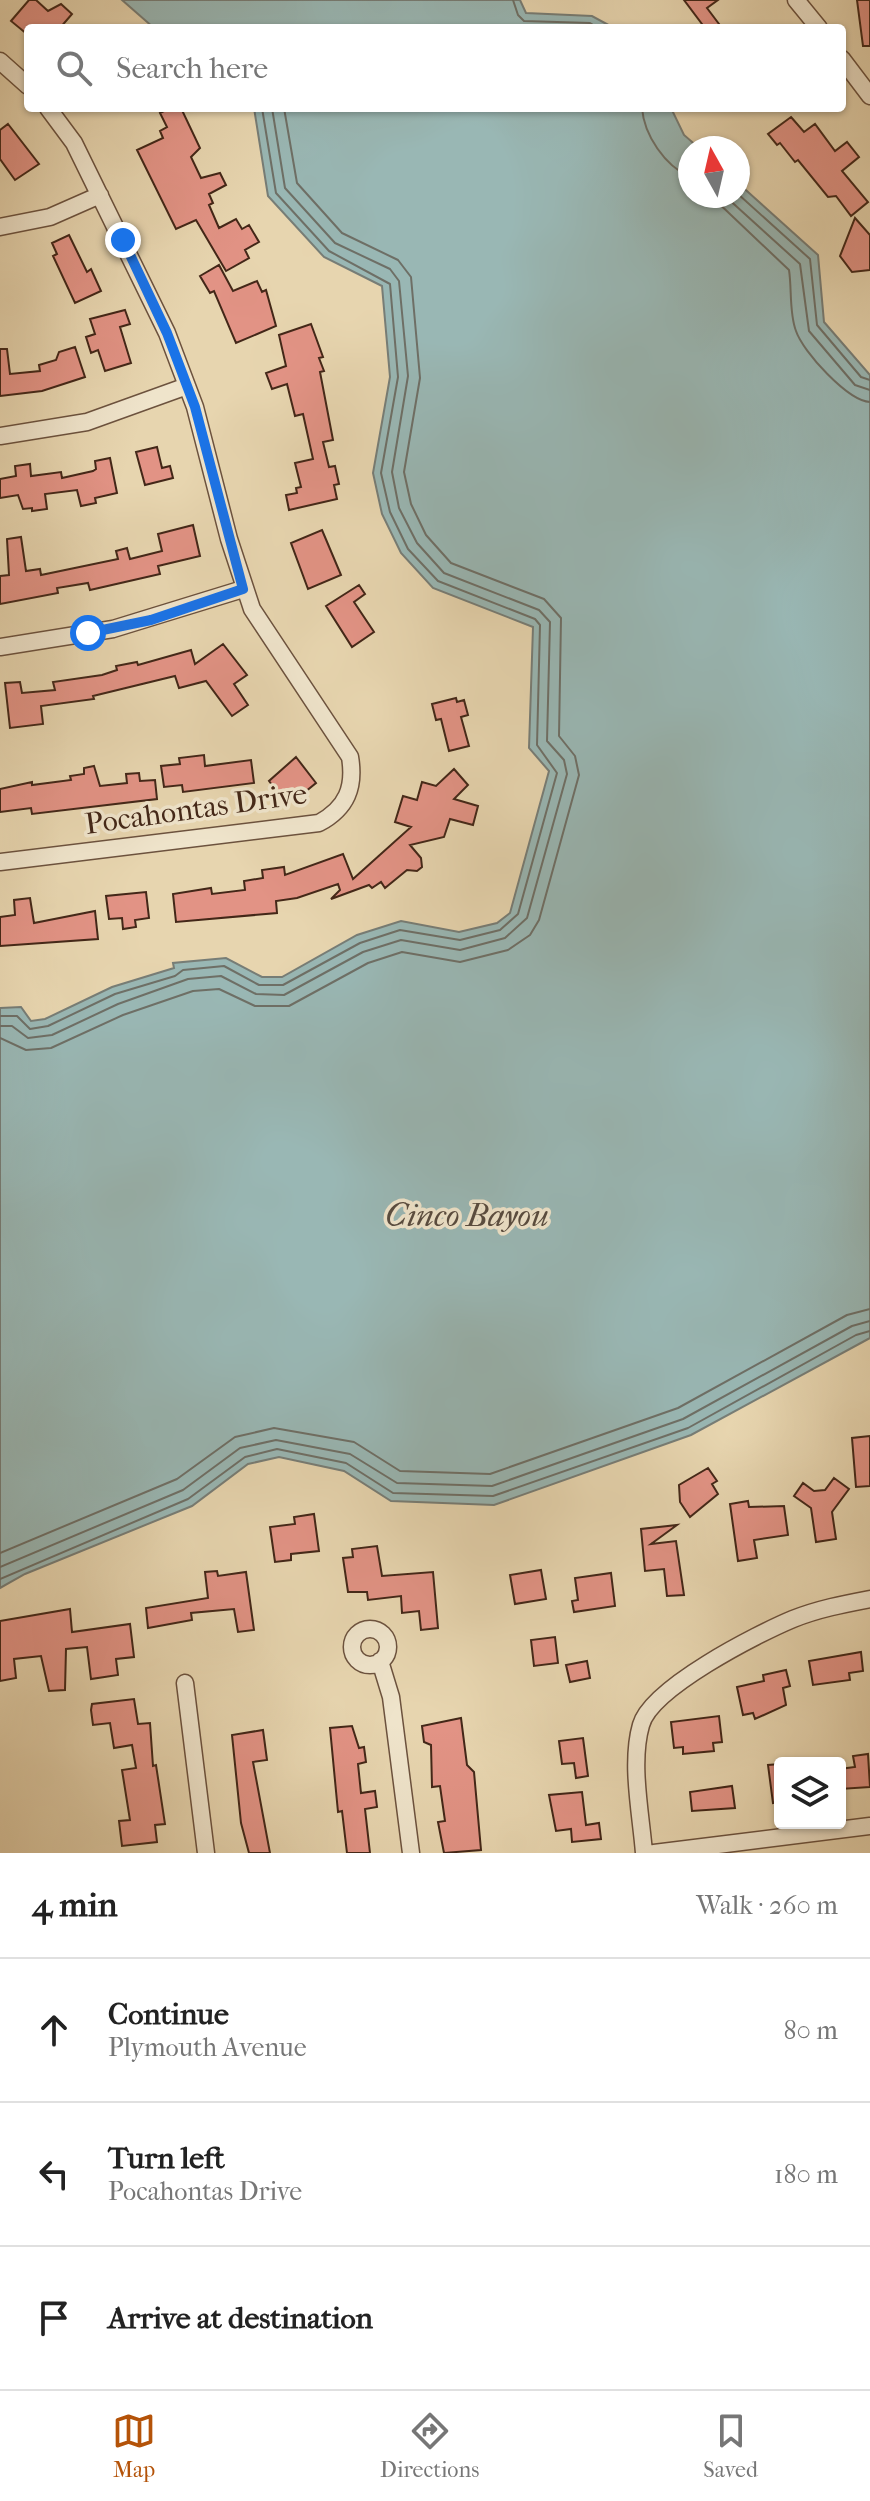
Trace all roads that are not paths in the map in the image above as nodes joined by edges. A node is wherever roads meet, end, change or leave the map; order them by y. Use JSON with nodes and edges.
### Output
{"nodes":[{"id":1,"x":796,"y":0,"type":"edge"},
{"id":2,"x":816,"y":24,"type":"edge"},
{"id":3,"x":0,"y":61,"type":"edge"},
{"id":4,"x":846,"y":64,"type":"edge"},
{"id":5,"x":24,"y":82,"type":"edge"},
{"id":6,"x":870,"y":96,"type":"edge"},
{"id":7,"x":51,"y":112,"type":"edge"},
{"id":8,"x":100,"y":195,"type":"junction"},
{"id":9,"x":0,"y":227,"type":"edge"},
{"id":10,"x":187,"y":386,"type":"junction"},
{"id":11,"x":0,"y":436,"type":"edge"},
{"id":12,"x":243,"y":589,"type":"junction"},
{"id":13,"x":0,"y":647,"type":"edge"},
{"id":14,"x":0,"y":862,"type":"edge"},
{"id":15,"x":870,"y":1599,"type":"edge"},
{"id":16,"x":380,"y":1661,"type":"dead end"},
{"id":17,"x":185,"y":1683,"type":"dead end"},
{"id":18,"x":870,"y":1826,"type":"edge"},
{"id":19,"x":206,"y":1853,"type":"edge"},
{"id":20,"x":411,"y":1853,"type":"edge"},
{"id":21,"x":644,"y":1853,"type":"edge"},
{"id":22,"x":654,"y":1853,"type":"edge"}],
"edges":[{"from":1,"to":2,"type":"street"},
{"from":3,"to":5,"type":"street"},
{"from":4,"to":6,"type":"street"},
{"from":7,"to":8,"type":"street","name":"Pocahontas Drive"},
{"from":8,"to":9,"type":"street"},
{"from":8,"to":10,"type":"street","name":"Pocahontas Drive"},
{"from":10,"to":11,"type":"street"},
{"from":10,"to":12,"type":"street","name":"Pocahontas Drive"},
{"from":12,"to":13,"type":"street"},
{"from":12,"to":14,"type":"street","name":"Pocahontas Drive"},
{"from":15,"to":21,"type":"street"},
{"from":16,"to":20,"type":"street"},
{"from":17,"to":19,"type":"street"},
{"from":18,"to":22,"type":"street"}]}
